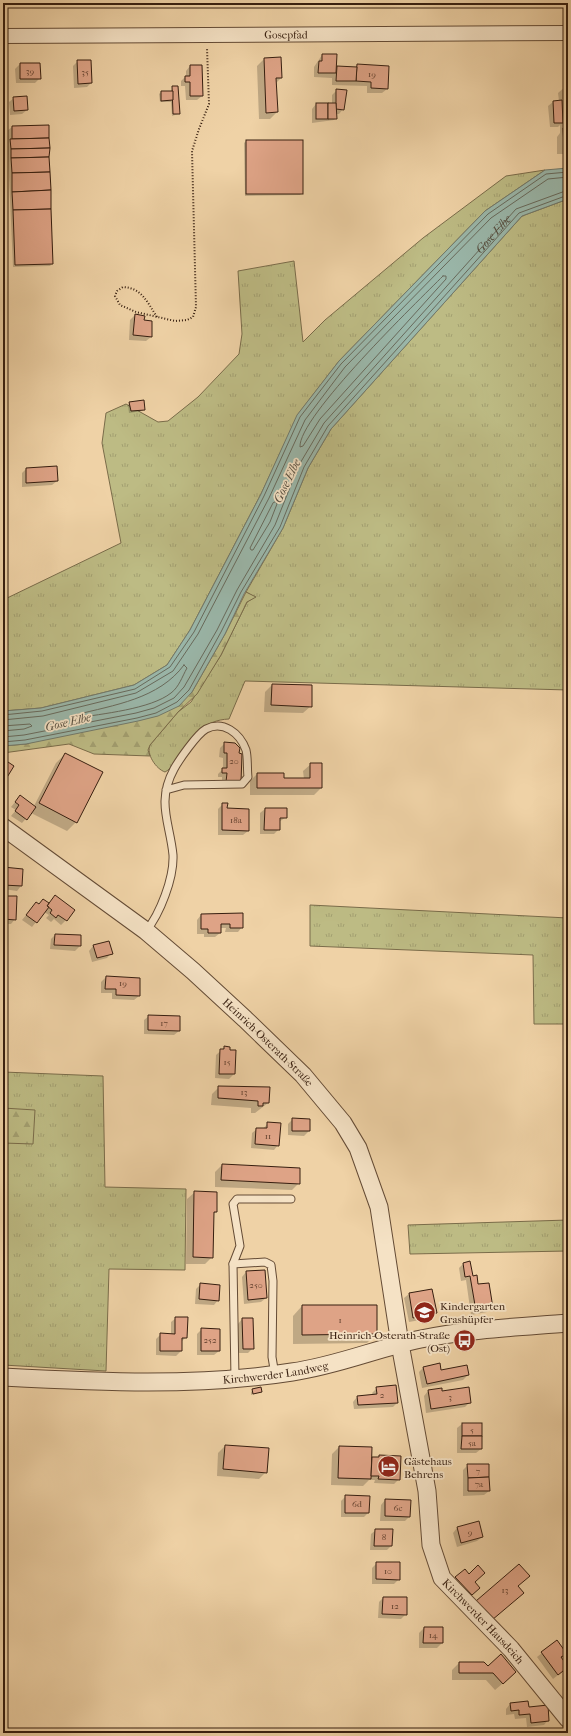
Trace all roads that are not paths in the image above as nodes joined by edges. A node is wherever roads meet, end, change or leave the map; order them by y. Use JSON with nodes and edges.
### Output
{"nodes":[{"id":1,"x":568,"y":33,"type":"edge"},
{"id":2,"x":3,"y":36,"type":"edge"},
{"id":3,"x":166,"y":790,"type":"junction"},
{"id":4,"x":3,"y":827,"type":"edge"},
{"id":5,"x":146,"y":931,"type":"junction"},
{"id":6,"x":291,"y":1199,"type":"dead end"},
{"id":7,"x":233,"y":1264,"type":"junction"},
{"id":8,"x":568,"y":1323,"type":"edge"},
{"id":9,"x":400,"y":1344,"type":"junction"},
{"id":10,"x":275,"y":1375,"type":"junction"},
{"id":11,"x":3,"y":1377,"type":"edge"},
{"id":12,"x":235,"y":1380,"type":"junction"},
{"id":13,"x":568,"y":1719,"type":"edge"}],
"edges":[{"from":1,"to":2,"type":"street","name":"Gosepfad"},
{"from":3,"to":3,"type":"lane"},
{"from":3,"to":5,"type":"lane"},
{"from":4,"to":5,"type":"street","name":"Heinrich-Osterath-Straße"},
{"from":5,"to":9,"type":"street","name":"Heinrich-Osterath-Straße"},
{"from":6,"to":7,"type":"lane"},
{"from":7,"to":10,"type":"lane"},
{"from":7,"to":12,"type":"lane"},
{"from":8,"to":9,"type":"street","name":"Kirchwerder Landweg"},
{"from":9,"to":10,"type":"street","name":"Kirchwerder Landweg"},
{"from":9,"to":13,"type":"street","name":"Kirchwerder Hausdeich"},
{"from":10,"to":12,"type":"street","name":"Kirchwerder Landweg"},
{"from":11,"to":12,"type":"street","name":"Kirchwerder Landweg"}]}
